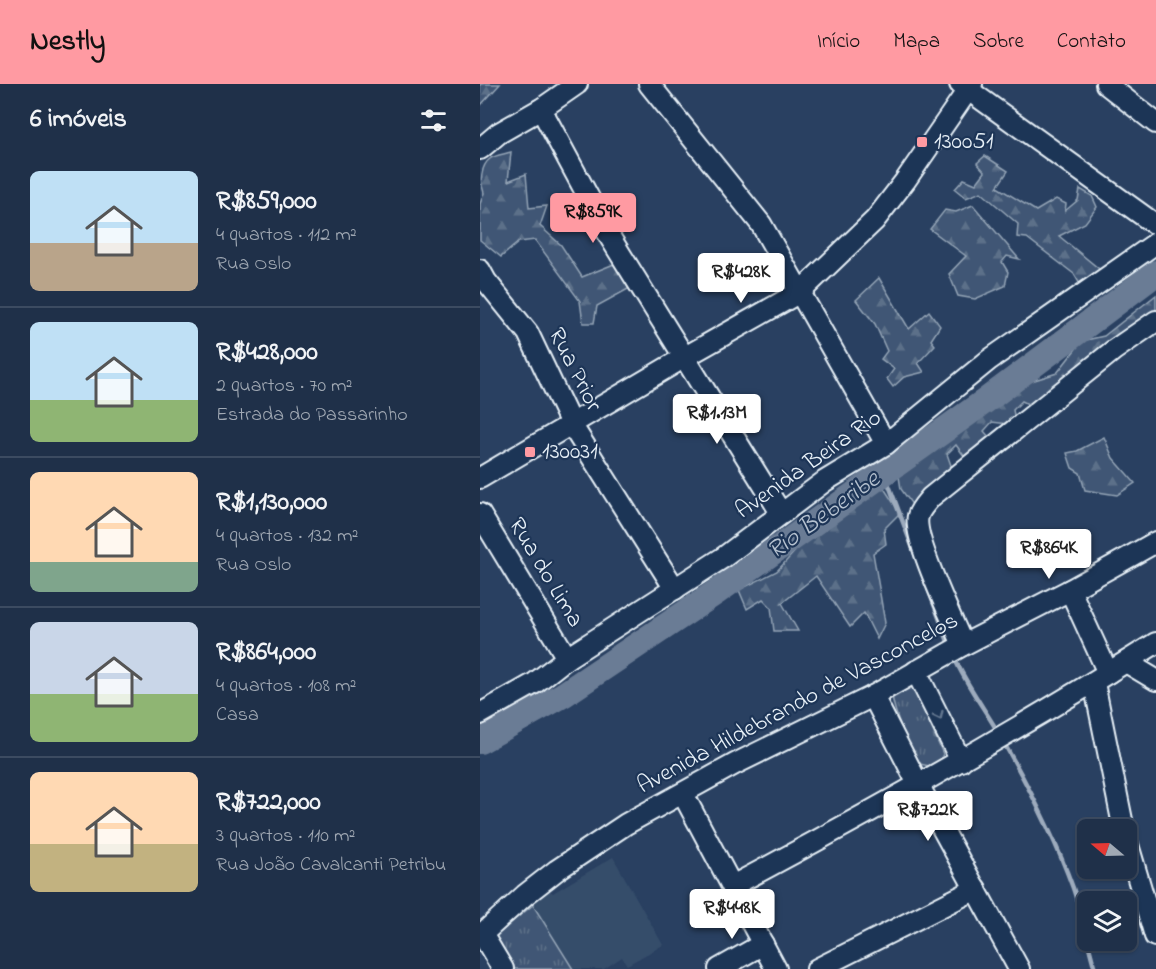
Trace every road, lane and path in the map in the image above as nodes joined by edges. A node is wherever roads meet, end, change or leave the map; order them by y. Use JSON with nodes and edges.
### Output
{"nodes":[{"id":1,"x":577,"y":84,"type":"edge"},
{"id":2,"x":650,"y":84,"type":"edge"},
{"id":3,"x":1106,"y":84,"type":"edge"},
{"id":4,"x":966,"y":86,"type":"edge"},
{"id":5,"x":541,"y":109,"type":"junction"},
{"id":6,"x":1156,"y":123,"type":"edge"},
{"id":7,"x":480,"y":149,"type":"edge"},
{"id":8,"x":1156,"y":225,"type":"edge"},
{"id":9,"x":1156,"y":243,"type":"edge"},
{"id":10,"x":480,"y":270,"type":"edge"},
{"id":11,"x":801,"y":292,"type":"junction"},
{"id":12,"x":1156,"y":321,"type":"edge"},
{"id":13,"x":685,"y":357,"type":"junction"},
{"id":14,"x":571,"y":424,"type":"junction"},
{"id":15,"x":886,"y":444,"type":"junction"},
{"id":16,"x":480,"y":478,"type":"edge"},
{"id":17,"x":781,"y":513,"type":"junction"},
{"id":18,"x":480,"y":514,"type":"edge"},
{"id":19,"x":1156,"y":542,"type":"edge"},
{"id":20,"x":675,"y":589,"type":"junction"},
{"id":21,"x":1070,"y":590,"type":"junction"},
{"id":22,"x":1156,"y":643,"type":"edge"},
{"id":23,"x":956,"y":649,"type":"junction"},
{"id":24,"x":567,"y":658,"type":"junction"},
{"id":25,"x":1126,"y":662,"type":"junction"},
{"id":26,"x":916,"y":671,"type":"junction"},
{"id":27,"x":1101,"y":678,"type":"junction"},
{"id":28,"x":1156,"y":680,"type":"edge"},
{"id":29,"x":873,"y":696,"type":"junction"},
{"id":30,"x":480,"y":714,"type":"edge"},
{"id":31,"x":961,"y":761,"type":"junction"},
{"id":32,"x":919,"y":786,"type":"junction"},
{"id":33,"x":683,"y":794,"type":"junction"},
{"id":34,"x":1122,"y":819,"type":"edge"},
{"id":35,"x":1137,"y":875,"type":"edge"},
{"id":36,"x":732,"y":886,"type":"junction"},
{"id":37,"x":976,"y":890,"type":"junction"},
{"id":38,"x":481,"y":936,"type":"edge"},
{"id":39,"x":1155,"y":936,"type":"edge"},
{"id":40,"x":763,"y":944,"type":"junction"},
{"id":41,"x":503,"y":969,"type":"edge"},
{"id":42,"x":719,"y":969,"type":"edge"},
{"id":43,"x":776,"y":969,"type":"edge"},
{"id":44,"x":817,"y":969,"type":"edge"},
{"id":45,"x":1019,"y":969,"type":"edge"}],
"edges":[{"from":1,"to":5,"type":"street"},
{"from":2,"to":11,"type":"street"},
{"from":3,"to":6,"type":"street"},
{"from":4,"to":8,"type":"street"},
{"from":4,"to":11,"type":"street"},
{"from":5,"to":7,"type":"street"},
{"from":5,"to":13,"type":"street"},
{"from":9,"to":15,"type":"street","name":"Avenida Beira Rio"},
{"from":10,"to":14,"type":"street","name":"Rua Prior"},
{"from":11,"to":13,"type":"street"},
{"from":11,"to":15,"type":"street"},
{"from":12,"to":23,"type":"street"},
{"from":13,"to":14,"type":"street"},
{"from":13,"to":17,"type":"street"},
{"from":14,"to":16,"type":"street"},
{"from":14,"to":20,"type":"street","name":"Rua Prior"},
{"from":15,"to":17,"type":"street","name":"Avenida Beira Rio"},
{"from":17,"to":20,"type":"street","name":"Avenida Beira Rio"},
{"from":18,"to":24,"type":"street","name":"Rua do Lima"},
{"from":19,"to":21,"type":"street","name":"Avenida Hildebrando de Vasconcelos"},
{"from":20,"to":24,"type":"street","name":"Avenida Beira Rio"},
{"from":21,"to":23,"type":"street","name":"Avenida Hildebrando de Vasconcelos"},
{"from":21,"to":27,"type":"street"},
{"from":22,"to":25,"type":"street"},
{"from":23,"to":26,"type":"street","name":"Avenida Hildebrando de Vasconcelos"},
{"from":24,"to":30,"type":"street","name":"Avenida Beira Rio"},
{"from":25,"to":27,"type":"street"},
{"from":25,"to":28,"type":"street"},
{"from":26,"to":29,"type":"street","name":"Avenida Hildebrando de Vasconcelos"},
{"from":26,"to":31,"type":"street","one_way":true},
{"from":27,"to":31,"type":"street"},
{"from":27,"to":34,"type":"street"},
{"from":29,"to":32,"type":"street"},
{"from":29,"to":33,"type":"street","name":"Avenida Hildebrando de Vasconcelos"},
{"from":31,"to":32,"type":"street"},
{"from":32,"to":36,"type":"street"},
{"from":32,"to":37,"type":"street"},
{"from":33,"to":36,"type":"street"},
{"from":33,"to":38,"type":"street","name":"Avenida Hildebrando de Vasconcelos"},
{"from":35,"to":39,"type":"street"},
{"from":36,"to":40,"type":"street"},
{"from":37,"to":44,"type":"street"},
{"from":37,"to":45,"type":"street"},
{"from":38,"to":41,"type":"street"},
{"from":40,"to":42,"type":"street"},
{"from":40,"to":43,"type":"street"}]}
